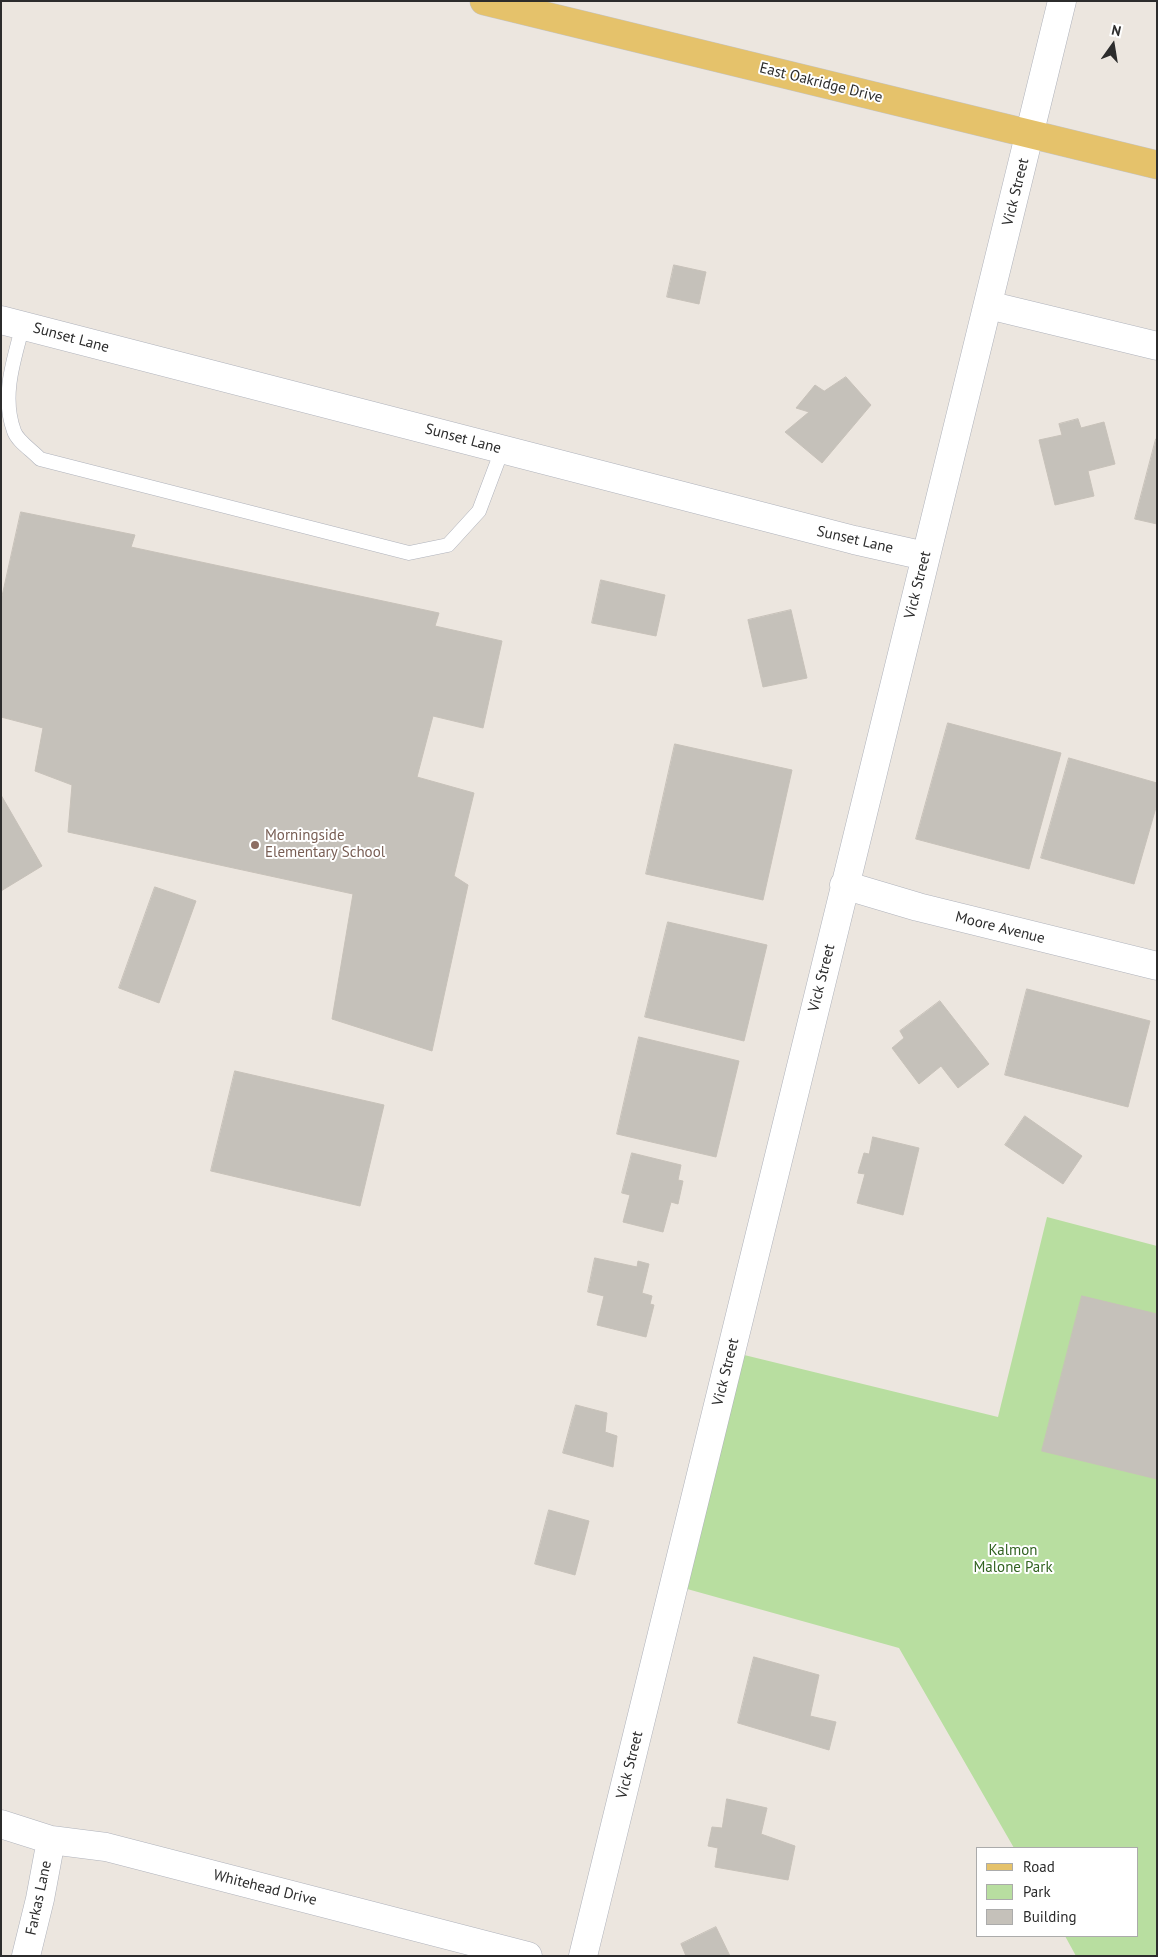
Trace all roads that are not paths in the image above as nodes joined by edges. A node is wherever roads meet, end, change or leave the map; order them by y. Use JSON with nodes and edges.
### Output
{"nodes":[{"id":1,"x":484,"y":1,"type":"edge"},
{"id":2,"x":1062,"y":1,"type":"edge"},
{"id":3,"x":1031,"y":134,"type":"junction"},
{"id":4,"x":1157,"y":165,"type":"edge"},
{"id":5,"x":988,"y":305,"type":"junction"},
{"id":6,"x":12,"y":322,"type":"edge"},
{"id":7,"x":1157,"y":346,"type":"edge"},
{"id":8,"x":502,"y":450,"type":"junction"},
{"id":9,"x":925,"y":556,"type":"junction"},
{"id":10,"x":844,"y":885,"type":"junction"},
{"id":11,"x":1157,"y":966,"type":"edge"},
{"id":12,"x":1,"y":1824,"type":"edge"},
{"id":13,"x":51,"y":1840,"type":"junction"},
{"id":14,"x":26,"y":1956,"type":"edge"},
{"id":15,"x":528,"y":1956,"type":"edge"},
{"id":16,"x":583,"y":1956,"type":"edge"}],
"edges":[{"from":1,"to":3,"type":"main road","name":"East Oakridge Drive"},
{"from":2,"to":3,"type":"street","name":"Vick Street"},
{"from":3,"to":4,"type":"main road","name":"East Oakridge Drive"},
{"from":3,"to":5,"type":"street","name":"Vick Street"},
{"from":5,"to":7,"type":"street"},
{"from":5,"to":9,"type":"street","name":"Vick Street"},
{"from":6,"to":8,"type":"street","name":"Sunset Lane"},
{"from":6,"to":8,"type":"lane"},
{"from":8,"to":9,"type":"street","name":"Sunset Lane"},
{"from":9,"to":10,"type":"street","name":"Vick Street"},
{"from":10,"to":11,"type":"street","name":"Moore Avenue"},
{"from":10,"to":16,"type":"street","name":"Vick Street"},
{"from":12,"to":13,"type":"street","name":"Whitehead Drive"},
{"from":13,"to":14,"type":"street","name":"Farkas Lane"},
{"from":13,"to":15,"type":"street","name":"Whitehead Drive"}]}
